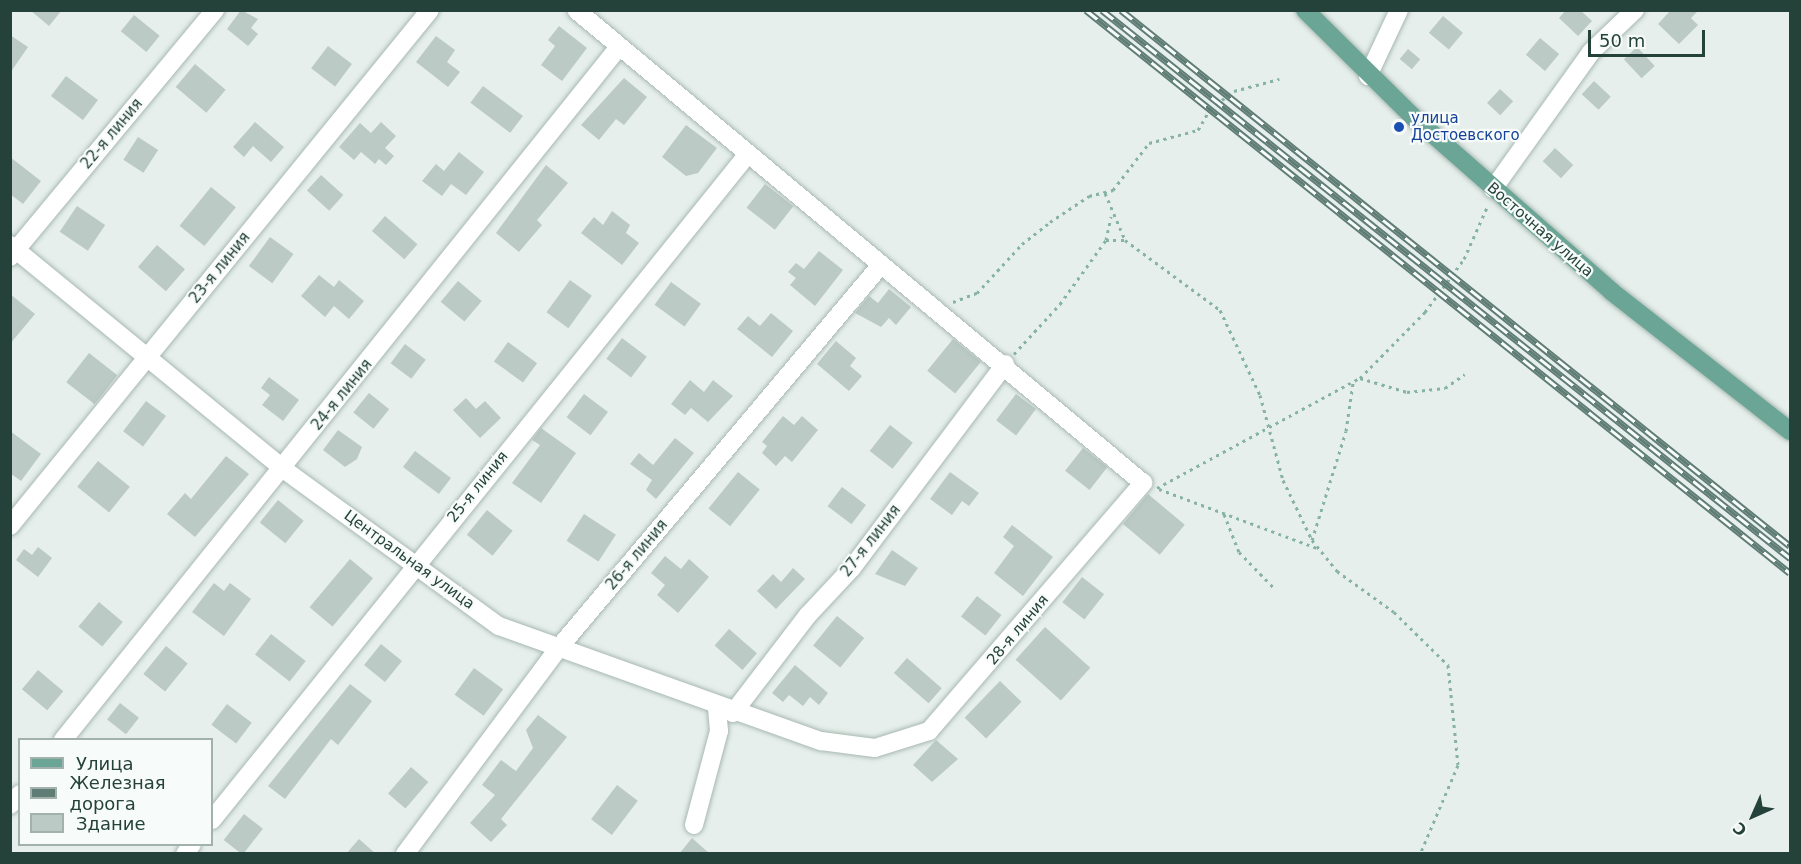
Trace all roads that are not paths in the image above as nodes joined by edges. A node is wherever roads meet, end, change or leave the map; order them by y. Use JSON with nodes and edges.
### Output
{"nodes":[{"id":1,"x":215,"y":10,"type":"edge"},
{"id":2,"x":430,"y":10,"type":"edge"},
{"id":3,"x":576,"y":10,"type":"edge"},
{"id":4,"x":1305,"y":10,"type":"edge"},
{"id":5,"x":1399,"y":10,"type":"edge"},
{"id":6,"x":1635,"y":10,"type":"edge"},
{"id":7,"x":618,"y":48,"type":"junction"},
{"id":8,"x":1368,"y":76,"type":"junction"},
{"id":9,"x":747,"y":155,"type":"junction"},
{"id":10,"x":1493,"y":189,"type":"junction"},
{"id":11,"x":12,"y":250,"type":"edge"},
{"id":12,"x":880,"y":266,"type":"junction"},
{"id":13,"x":148,"y":358,"type":"junction"},
{"id":14,"x":1005,"y":364,"type":"junction"},
{"id":15,"x":1791,"y":431,"type":"edge"},
{"id":16,"x":282,"y":468,"type":"junction"},
{"id":17,"x":10,"y":526,"type":"edge"},
{"id":18,"x":417,"y":564,"type":"junction"},
{"id":19,"x":557,"y":650,"type":"junction"},
{"id":20,"x":725,"y":711,"type":"junction"},
{"id":21,"x":65,"y":738,"type":"edge"},
{"id":22,"x":875,"y":748,"type":"joint"},
{"id":23,"x":213,"y":819,"type":"edge"},
{"id":24,"x":694,"y":825,"type":"dead end"},
{"id":25,"x":405,"y":854,"type":"edge"}],
"edges":[{"from":1,"to":11,"type":"street","name":"22-я линия"},
{"from":2,"to":13,"type":"street","name":"23-я линия"},
{"from":3,"to":7,"type":"street"},
{"from":4,"to":8,"type":"main road","name":"Восточная улица"},
{"from":5,"to":8,"type":"street"},
{"from":6,"to":10,"type":"street"},
{"from":7,"to":9,"type":"street"},
{"from":7,"to":16,"type":"street","name":"24-я линия"},
{"from":8,"to":10,"type":"main road","name":"Восточная улица"},
{"from":9,"to":12,"type":"street"},
{"from":9,"to":18,"type":"street","name":"25-я линия"},
{"from":10,"to":15,"type":"main road","name":"Восточная улица"},
{"from":11,"to":13,"type":"street","name":"Центральная улица"},
{"from":12,"to":14,"type":"street"},
{"from":12,"to":19,"type":"street","name":"26-я линия"},
{"from":13,"to":16,"type":"street","name":"Центральная улица"},
{"from":13,"to":17,"type":"street","name":"23-я линия"},
{"from":14,"to":20,"type":"street","name":"27-я линия"},
{"from":14,"to":22,"type":"street","name":"28-я линия"},
{"from":16,"to":18,"type":"street","name":"Центральная улица"},
{"from":16,"to":21,"type":"street","name":"24-я линия"},
{"from":18,"to":19,"type":"street","name":"Центральная улица"},
{"from":18,"to":23,"type":"street","name":"25-я линия"},
{"from":19,"to":20,"type":"street","name":"Центральная улица"},
{"from":19,"to":25,"type":"street","name":"26-я линия"},
{"from":20,"to":22,"type":"street","name":"Центральная улица"},
{"from":20,"to":24,"type":"street"}]}
